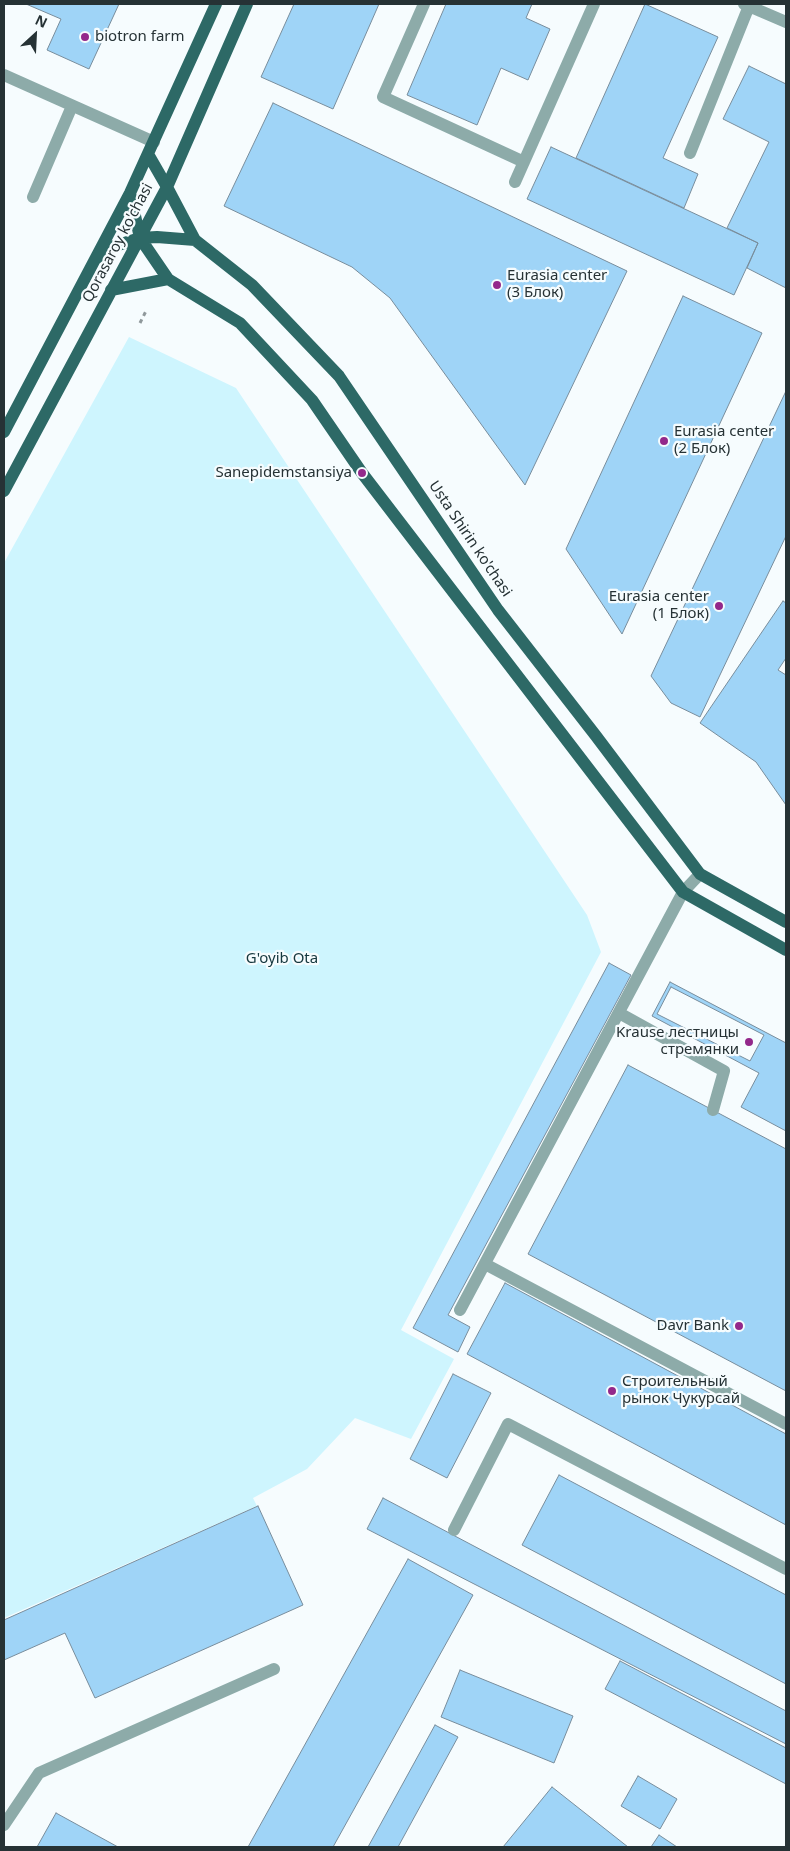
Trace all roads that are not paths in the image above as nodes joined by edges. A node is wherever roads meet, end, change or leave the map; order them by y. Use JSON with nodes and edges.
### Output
{"nodes":[{"id":1,"x":216,"y":4,"type":"edge"},
{"id":2,"x":248,"y":4,"type":"edge"},
{"id":3,"x":424,"y":4,"type":"edge"},
{"id":4,"x":594,"y":4,"type":"edge"},
{"id":5,"x":747,"y":5,"type":"edge"},
{"id":6,"x":786,"y":22,"type":"edge"},
{"id":7,"x":4,"y":75,"type":"edge"},
{"id":8,"x":72,"y":106,"type":"junction"},
{"id":9,"x":154,"y":142,"type":"junction"},
{"id":10,"x":690,"y":153,"type":"dead end"},
{"id":11,"x":148,"y":154,"type":"junction"},
{"id":12,"x":524,"y":162,"type":"junction"},
{"id":13,"x":515,"y":182,"type":"dead end"},
{"id":14,"x":167,"y":187,"type":"junction"},
{"id":15,"x":130,"y":193,"type":"junction"},
{"id":16,"x":33,"y":197,"type":"dead end"},
{"id":17,"x":140,"y":238,"type":"junction"},
{"id":18,"x":195,"y":240,"type":"junction"},
{"id":19,"x":95,"y":260,"type":"junction"},
{"id":20,"x":168,"y":278,"type":"junction"},
{"id":21,"x":112,"y":290,"type":"junction"},
{"id":22,"x":4,"y":432,"type":"edge"},
{"id":23,"x":4,"y":491,"type":"edge"},
{"id":24,"x":700,"y":874,"type":"junction"},
{"id":25,"x":683,"y":892,"type":"junction"},
{"id":26,"x":786,"y":922,"type":"edge"},
{"id":27,"x":786,"y":950,"type":"edge"},
{"id":28,"x":619,"y":1013,"type":"junction"},
{"id":29,"x":713,"y":1110,"type":"dead end"},
{"id":30,"x":485,"y":1264,"type":"junction"},
{"id":31,"x":460,"y":1310,"type":"dead end"},
{"id":32,"x":786,"y":1424,"type":"edge"},
{"id":33,"x":454,"y":1530,"type":"dead end"},
{"id":34,"x":786,"y":1569,"type":"edge"},
{"id":35,"x":274,"y":1669,"type":"dead end"},
{"id":36,"x":4,"y":1825,"type":"edge"}],
"edges":[{"from":1,"to":9,"type":"main road","name":"Qorasaroy ko'chasi"},
{"from":2,"to":14,"type":"main road","name":"Qorasaroy ko'chasi"},
{"from":3,"to":12,"type":"lane"},
{"from":4,"to":12,"type":"lane"},
{"from":5,"to":6,"type":"lane"},
{"from":5,"to":10,"type":"lane"},
{"from":7,"to":8,"type":"lane"},
{"from":8,"to":9,"type":"lane"},
{"from":8,"to":16,"type":"lane"},
{"from":9,"to":11,"type":"main road","name":"Qorasaroy ko'chasi"},
{"from":11,"to":14,"type":"main road","name":"Usta Shirin ko'chasi"},
{"from":11,"to":15,"type":"main road","name":"Qorasaroy ko'chasi"},
{"from":12,"to":13,"type":"lane"},
{"from":14,"to":17,"type":"main road","name":"Qorasaroy ko'chasi"},
{"from":14,"to":18,"type":"main road","name":"Usta Shirin ko'chasi"},
{"from":15,"to":17,"type":"main road"},
{"from":15,"to":19,"type":"main road","name":"Qorasaroy ko'chasi"},
{"from":17,"to":18,"type":"main road"},
{"from":17,"to":19,"type":"main road"},
{"from":17,"to":20,"type":"main road"},
{"from":17,"to":21,"type":"main road","name":"Qorasaroy ko'chasi"},
{"from":18,"to":24,"type":"main road","name":"Usta Shirin ko'chasi"},
{"from":19,"to":22,"type":"main road","name":"Qorasaroy ko'chasi"},
{"from":20,"to":21,"type":"main road"},
{"from":20,"to":25,"type":"main road"},
{"from":21,"to":23,"type":"main road","name":"Qorasaroy ko'chasi"},
{"from":24,"to":25,"type":"lane"},
{"from":24,"to":26,"type":"main road","name":"Usta Shirin ko'chasi"},
{"from":25,"to":27,"type":"main road"},
{"from":25,"to":28,"type":"lane"},
{"from":28,"to":29,"type":"lane"},
{"from":28,"to":30,"type":"lane"},
{"from":30,"to":31,"type":"lane"},
{"from":30,"to":32,"type":"lane"},
{"from":33,"to":34,"type":"lane"},
{"from":35,"to":36,"type":"lane"}]}
